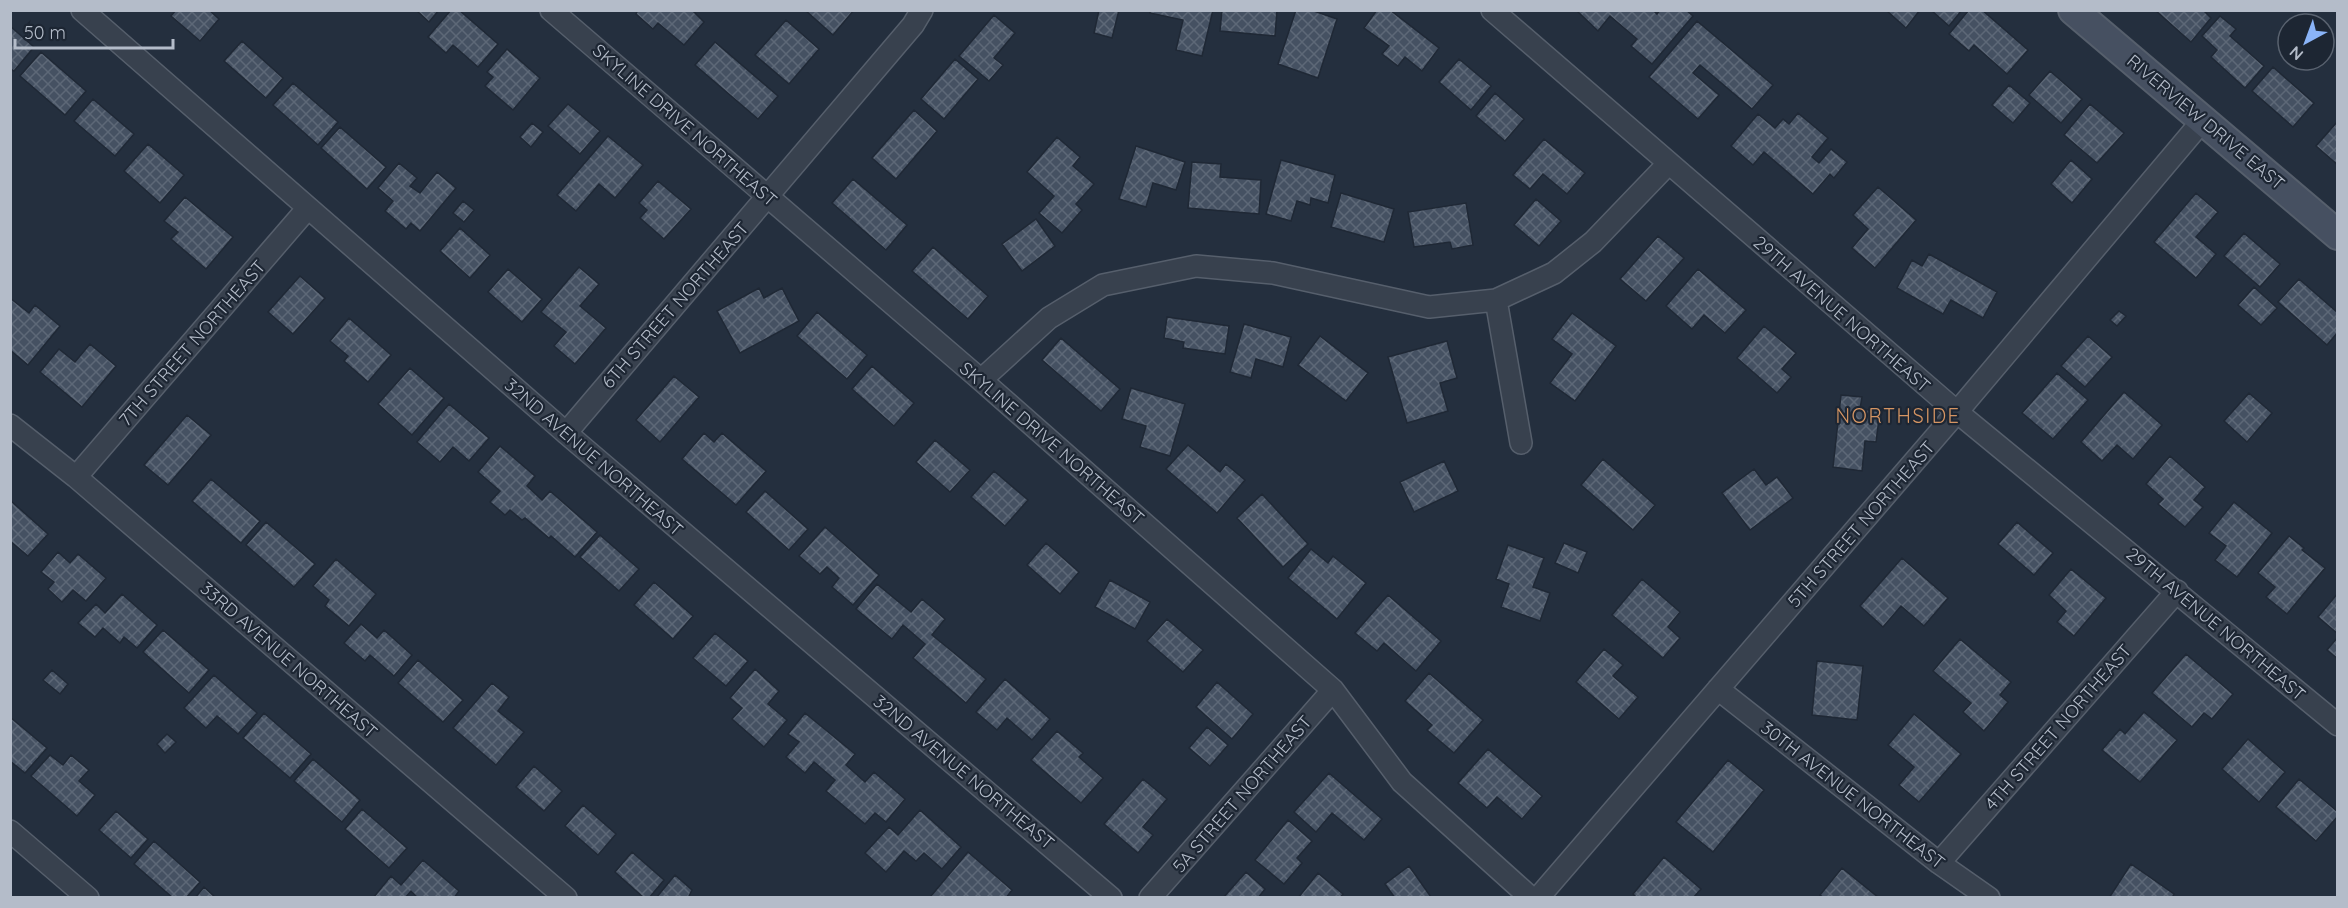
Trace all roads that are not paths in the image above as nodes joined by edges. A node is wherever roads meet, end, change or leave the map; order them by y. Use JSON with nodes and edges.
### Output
{"nodes":[{"id":1,"x":82,"y":10,"type":"edge"},
{"id":2,"x":551,"y":10,"type":"edge"},
{"id":3,"x":922,"y":10,"type":"edge"},
{"id":4,"x":1492,"y":10,"type":"edge"},
{"id":5,"x":2073,"y":10,"type":"edge"},
{"id":6,"x":2203,"y":120,"type":"junction"},
{"id":7,"x":1668,"y":164,"type":"junction"},
{"id":8,"x":768,"y":196,"type":"junction"},
{"id":9,"x":307,"y":209,"type":"junction"},
{"id":10,"x":2337,"y":235,"type":"edge"},
{"id":11,"x":1496,"y":300,"type":"junction"},
{"id":12,"x":981,"y":380,"type":"junction"},
{"id":13,"x":1957,"y":412,"type":"junction"},
{"id":14,"x":10,"y":425,"type":"edge"},
{"id":15,"x":566,"y":434,"type":"junction"},
{"id":16,"x":1521,"y":442,"type":"dead end"},
{"id":17,"x":76,"y":477,"type":"junction"},
{"id":18,"x":2177,"y":591,"type":"junction"},
{"id":19,"x":1718,"y":689,"type":"junction"},
{"id":20,"x":1333,"y":690,"type":"junction"},
{"id":21,"x":2337,"y":725,"type":"edge"},
{"id":22,"x":10,"y":831,"type":"edge"},
{"id":23,"x":1939,"y":863,"type":"junction"},
{"id":24,"x":88,"y":897,"type":"edge"},
{"id":25,"x":566,"y":897,"type":"edge"},
{"id":26,"x":1111,"y":897,"type":"edge"},
{"id":27,"x":1150,"y":897,"type":"edge"},
{"id":28,"x":1531,"y":897,"type":"edge"},
{"id":29,"x":1538,"y":897,"type":"edge"},
{"id":30,"x":1989,"y":897,"type":"edge"}],
"edges":[{"from":1,"to":9,"type":"street","name":"32ND AVENUE NORTHEAST"},
{"from":2,"to":8,"type":"street","name":"SKYLINE DRIVE NORTHEAST"},
{"from":3,"to":8,"type":"street","name":"6TH STREET NORTHEAST"},
{"from":4,"to":7,"type":"street","name":"29TH AVENUE NORTHEAST"},
{"from":5,"to":6,"type":"street","name":"RIVERVIEW DRIVE EAST"},
{"from":6,"to":10,"type":"street","name":"RIVERVIEW DRIVE EAST"},
{"from":6,"to":13,"type":"street","name":"5TH STREET NORTHEAST"},
{"from":7,"to":11,"type":"street"},
{"from":7,"to":13,"type":"street","name":"29TH AVENUE NORTHEAST"},
{"from":8,"to":12,"type":"street","name":"SKYLINE DRIVE NORTHEAST"},
{"from":8,"to":15,"type":"street","name":"6TH STREET NORTHEAST"},
{"from":9,"to":15,"type":"street","name":"32ND AVENUE NORTHEAST"},
{"from":9,"to":17,"type":"street","name":"7TH STREET NORTHEAST"},
{"from":11,"to":12,"type":"street"},
{"from":11,"to":16,"type":"street"},
{"from":12,"to":20,"type":"street","name":"SKYLINE DRIVE NORTHEAST"},
{"from":13,"to":18,"type":"street","name":"29TH AVENUE NORTHEAST"},
{"from":13,"to":19,"type":"street","name":"5TH STREET NORTHEAST"},
{"from":14,"to":17,"type":"street","name":"33RD AVENUE NORTHEAST"},
{"from":15,"to":26,"type":"street","name":"32ND AVENUE NORTHEAST"},
{"from":17,"to":25,"type":"street","name":"33RD AVENUE NORTHEAST"},
{"from":18,"to":21,"type":"street","name":"29TH AVENUE NORTHEAST"},
{"from":18,"to":23,"type":"street","name":"4TH STREET NORTHEAST"},
{"from":19,"to":23,"type":"street","name":"30TH AVENUE NORTHEAST"},
{"from":19,"to":29,"type":"street","name":"5TH STREET NORTHEAST"},
{"from":20,"to":27,"type":"street","name":"5A STREET NORTHEAST"},
{"from":20,"to":28,"type":"street","name":"SKYLINE DRIVE NORTHEAST"},
{"from":22,"to":24,"type":"street"},
{"from":23,"to":30,"type":"street","name":"30TH AVENUE NORTHEAST"}]}
